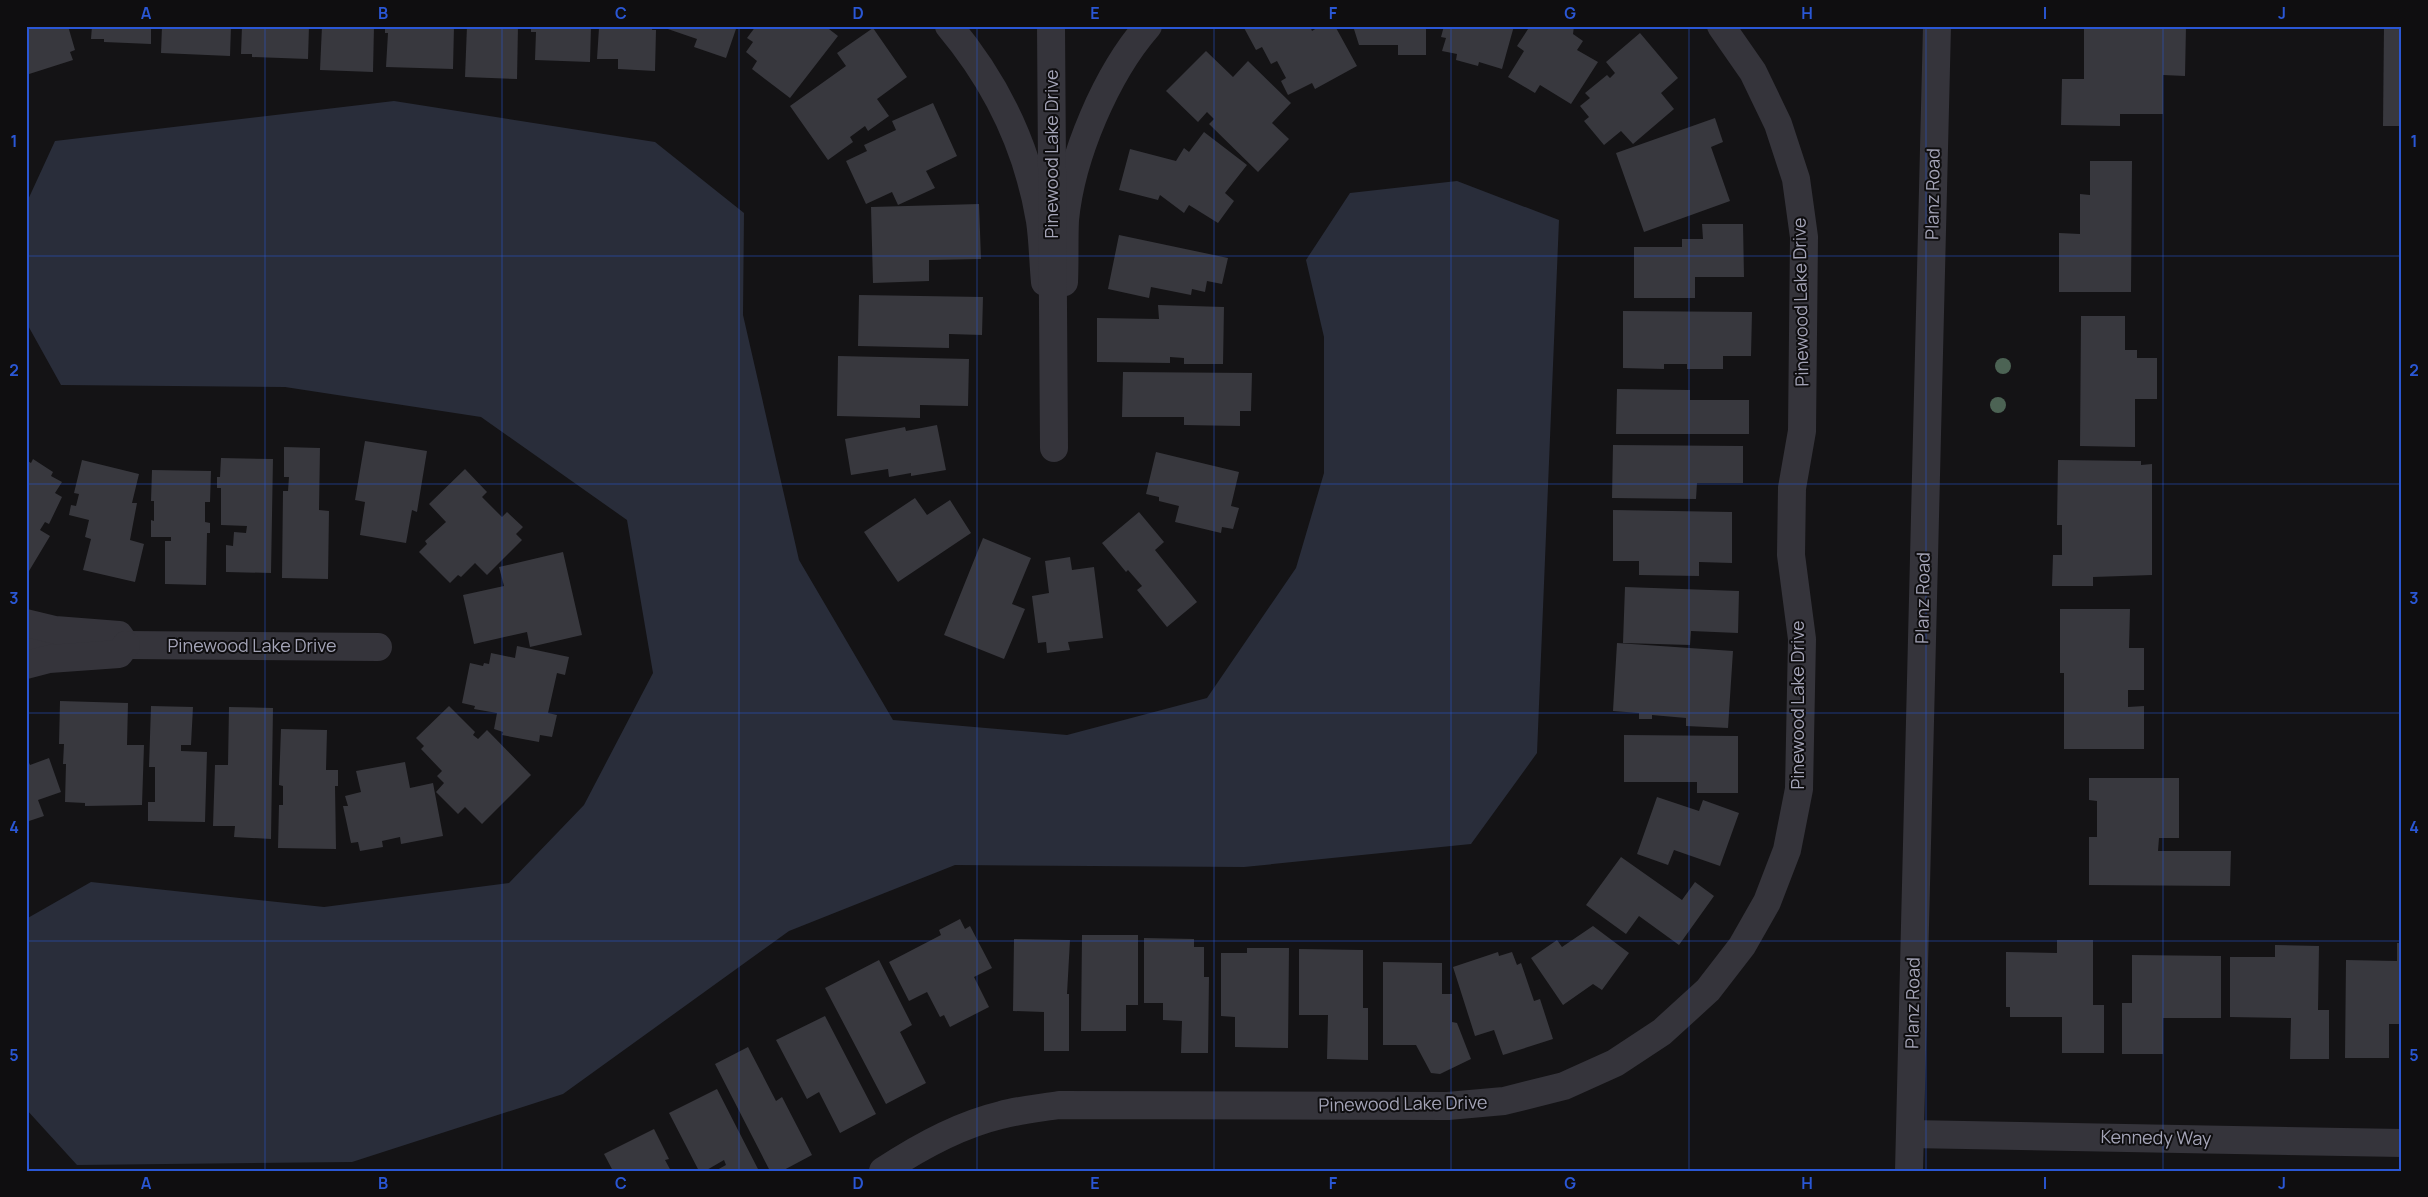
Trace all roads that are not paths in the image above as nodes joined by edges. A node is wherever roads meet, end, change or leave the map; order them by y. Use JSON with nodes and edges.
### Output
{"nodes":[{"id":1,"x":949,"y":26,"type":"edge"},
{"id":2,"x":1051,"y":26,"type":"edge"},
{"id":3,"x":1148,"y":26,"type":"edge"},
{"id":4,"x":1721,"y":26,"type":"edge"},
{"id":5,"x":1937,"y":26,"type":"edge"},
{"id":6,"x":1053,"y":282,"type":"junction"},
{"id":7,"x":1054,"y":448,"type":"dead end"},
{"id":8,"x":26,"y":622,"type":"edge"},
{"id":9,"x":26,"y":644,"type":"edge"},
{"id":10,"x":126,"y":645,"type":"junction"},
{"id":11,"x":378,"y":646,"type":"dead end"},
{"id":12,"x":26,"y":665,"type":"edge"},
{"id":13,"x":1910,"y":1134,"type":"junction"},
{"id":14,"x":2402,"y":1142,"type":"edge"},
{"id":15,"x":883,"y":1171,"type":"edge"},
{"id":16,"x":1909,"y":1171,"type":"edge"}],
"edges":[{"from":1,"to":6,"type":"street","name":"Pinewood Lake Drive"},
{"from":2,"to":6,"type":"street","name":"Pinewood Lake Drive"},
{"from":3,"to":6,"type":"street","name":"Pinewood Lake Drive"},
{"from":4,"to":15,"type":"street","name":"Pinewood Lake Drive"},
{"from":5,"to":13,"type":"street","name":"Planz Road"},
{"from":6,"to":7,"type":"street","name":"Pinewood Lake Drive"},
{"from":8,"to":10,"type":"street","name":"Pinewood Lake Drive"},
{"from":9,"to":10,"type":"lane","name":"Pinewood Lake Drive"},
{"from":10,"to":11,"type":"street","name":"Pinewood Lake Drive"},
{"from":10,"to":12,"type":"street","name":"Pinewood Lake Drive"},
{"from":13,"to":14,"type":"street","name":"Kennedy Way"},
{"from":13,"to":16,"type":"street","name":"Planz Road"}]}
